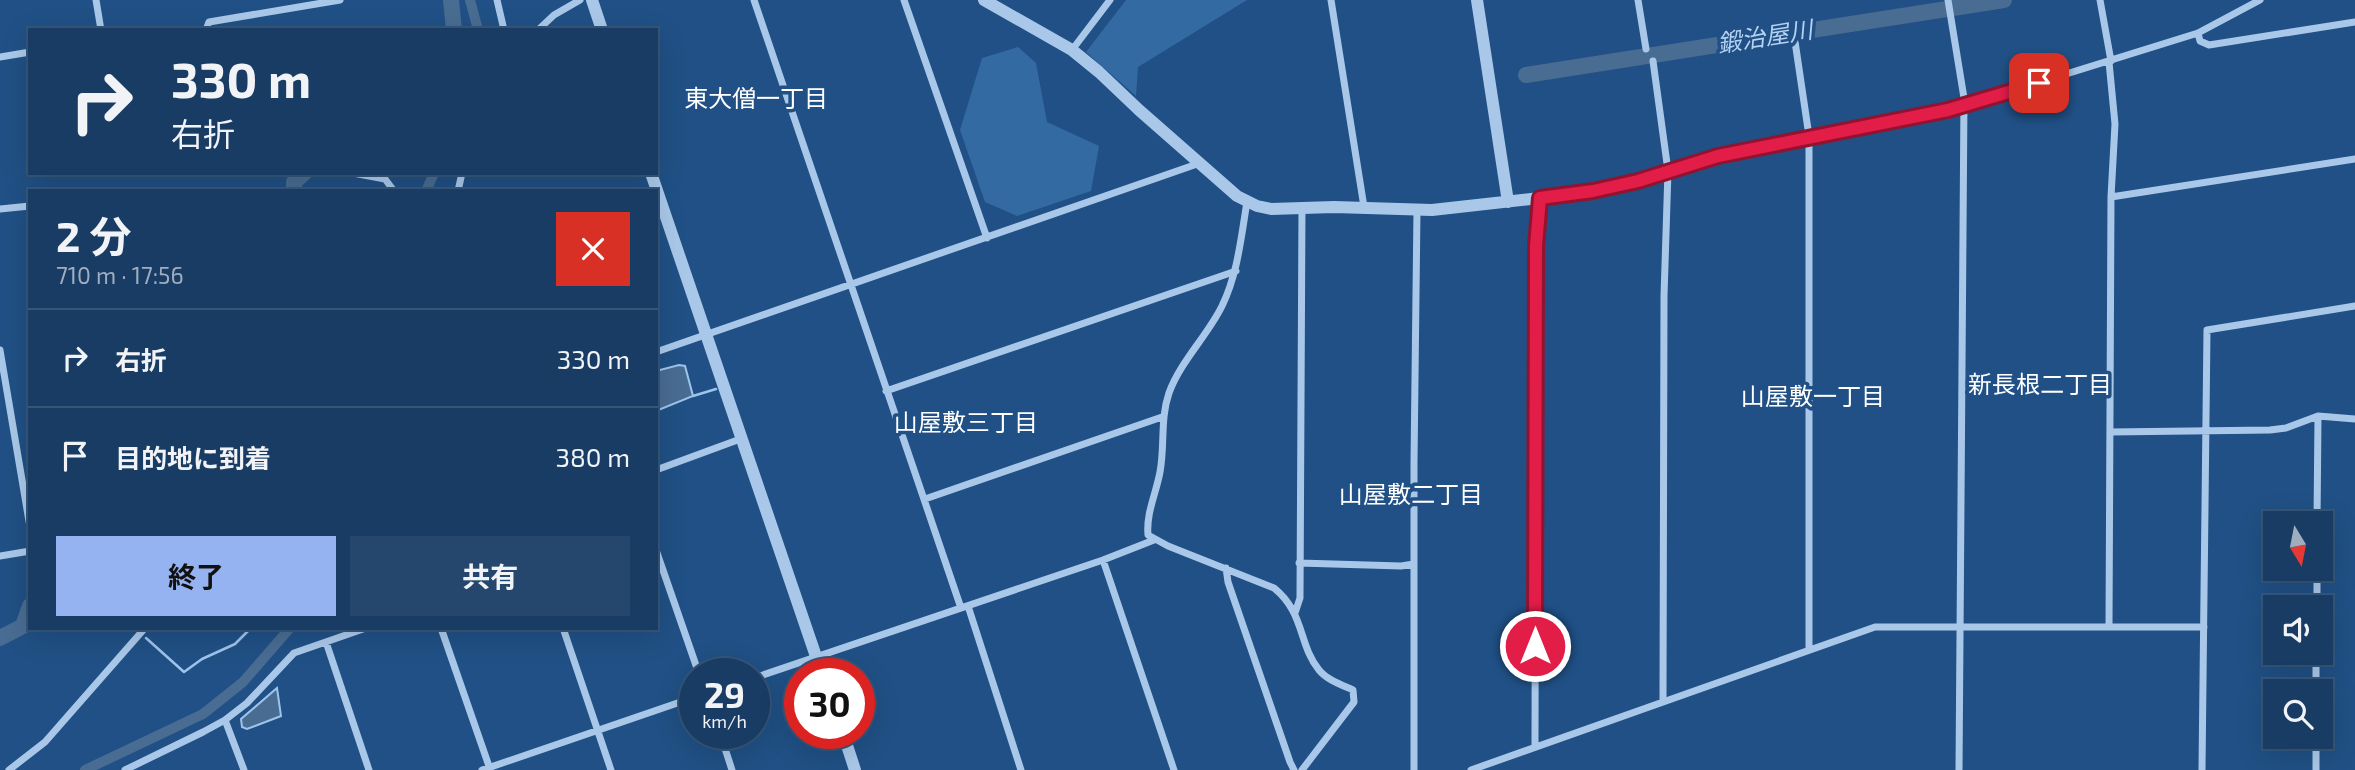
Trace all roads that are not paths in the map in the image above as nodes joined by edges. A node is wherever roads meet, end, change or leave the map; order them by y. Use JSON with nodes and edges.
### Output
{"nodes":[{"id":1,"x":96,"y":0,"type":"edge"},
{"id":2,"x":276,"y":0,"type":"edge"},
{"id":3,"x":340,"y":0,"type":"edge"},
{"id":4,"x":497,"y":0,"type":"edge"},
{"id":5,"x":580,"y":0,"type":"edge"},
{"id":6,"x":592,"y":0,"type":"edge"},
{"id":7,"x":754,"y":0,"type":"edge"},
{"id":8,"x":904,"y":0,"type":"edge"},
{"id":9,"x":984,"y":0,"type":"edge"},
{"id":10,"x":1110,"y":0,"type":"edge"},
{"id":11,"x":1331,"y":0,"type":"edge"},
{"id":12,"x":1477,"y":0,"type":"edge"},
{"id":13,"x":1638,"y":0,"type":"edge"},
{"id":14,"x":2101,"y":0,"type":"edge"},
{"id":15,"x":2260,"y":0,"type":"edge"},
{"id":16,"x":1949,"y":6,"type":"edge"},
{"id":17,"x":278,"y":10,"type":"junction"},
{"id":18,"x":2355,"y":22,"type":"edge"},
{"id":19,"x":101,"y":28,"type":"edge"},
{"id":20,"x":207,"y":28,"type":"edge"},
{"id":21,"x":504,"y":28,"type":"edge"},
{"id":22,"x":540,"y":28,"type":"edge"},
{"id":23,"x":601,"y":28,"type":"edge"},
{"id":24,"x":1794,"y":33,"type":"dead end"},
{"id":25,"x":2198,"y":33,"type":"junction"},
{"id":26,"x":1646,"y":49,"type":"dead end"},
{"id":27,"x":1072,"y":50,"type":"junction"},
{"id":28,"x":28,"y":52,"type":"edge"},
{"id":29,"x":0,"y":57,"type":"edge"},
{"id":30,"x":1653,"y":61,"type":"dead end"},
{"id":31,"x":2110,"y":61,"type":"junction"},
{"id":32,"x":1963,"y":106,"type":"junction"},
{"id":33,"x":1809,"y":136,"type":"junction"},
{"id":34,"x":2355,"y":159,"type":"edge"},
{"id":35,"x":1200,"y":163,"type":"junction"},
{"id":36,"x":1668,"y":171,"type":"junction"},
{"id":37,"x":364,"y":175,"type":"edge"},
{"id":38,"x":392,"y":189,"type":"edge"},
{"id":39,"x":658,"y":194,"type":"edge"},
{"id":40,"x":2112,"y":197,"type":"junction"},
{"id":41,"x":1540,"y":198,"type":"junction"},
{"id":42,"x":1247,"y":202,"type":"junction"},
{"id":43,"x":1508,"y":202,"type":"junction"},
{"id":44,"x":28,"y":206,"type":"edge"},
{"id":45,"x":1302,"y":207,"type":"junction"},
{"id":46,"x":1364,"y":207,"type":"junction"},
{"id":47,"x":0,"y":209,"type":"edge"},
{"id":48,"x":1417,"y":209,"type":"junction"},
{"id":49,"x":987,"y":238,"type":"junction"},
{"id":50,"x":1236,"y":271,"type":"junction"},
{"id":51,"x":851,"y":285,"type":"junction"},
{"id":52,"x":2355,"y":306,"type":"edge"},
{"id":53,"x":706,"y":335,"type":"junction"},
{"id":54,"x":0,"y":350,"type":"edge"},
{"id":55,"x":658,"y":351,"type":"edge"},
{"id":56,"x":1,"y":362,"type":"edge"},
{"id":57,"x":886,"y":391,"type":"junction"},
{"id":58,"x":2318,"y":416,"type":"junction"},
{"id":59,"x":1162,"y":417,"type":"junction"},
{"id":60,"x":2355,"y":419,"type":"edge"},
{"id":61,"x":2207,"y":431,"type":"junction"},
{"id":62,"x":2111,"y":432,"type":"junction"},
{"id":63,"x":743,"y":438,"type":"junction"},
{"id":64,"x":658,"y":469,"type":"edge"},
{"id":65,"x":925,"y":499,"type":"junction"},
{"id":66,"x":2317,"y":511,"type":"edge"},
{"id":67,"x":28,"y":516,"type":"edge"},
{"id":68,"x":1154,"y":540,"type":"junction"},
{"id":69,"x":28,"y":551,"type":"edge"},
{"id":70,"x":0,"y":556,"type":"edge"},
{"id":71,"x":658,"y":556,"type":"edge"},
{"id":72,"x":1102,"y":560,"type":"junction"},
{"id":73,"x":1299,"y":563,"type":"junction"},
{"id":74,"x":1414,"y":564,"type":"junction"},
{"id":75,"x":1226,"y":569,"type":"junction"},
{"id":76,"x":965,"y":607,"type":"junction"},
{"id":77,"x":1295,"y":613,"type":"junction"},
{"id":78,"x":2109,"y":627,"type":"junction"},
{"id":79,"x":2204,"y":627,"type":"junction"},
{"id":80,"x":1960,"y":628,"type":"junction"},
{"id":81,"x":143,"y":630,"type":"edge"},
{"id":82,"x":360,"y":630,"type":"edge"},
{"id":83,"x":442,"y":630,"type":"edge"},
{"id":84,"x":565,"y":630,"type":"edge"},
{"id":85,"x":326,"y":642,"type":"junction"},
{"id":86,"x":1809,"y":650,"type":"junction"},
{"id":87,"x":816,"y":657,"type":"junction"},
{"id":88,"x":693,"y":658,"type":"edge"},
{"id":89,"x":770,"y":673,"type":"edge"},
{"id":90,"x":1663,"y":701,"type":"junction"},
{"id":91,"x":679,"y":702,"type":"edge"},
{"id":92,"x":225,"y":720,"type":"junction"},
{"id":93,"x":598,"y":730,"type":"junction"},
{"id":94,"x":1535,"y":746,"type":"junction"},
{"id":95,"x":725,"y":749,"type":"edge"},
{"id":96,"x":848,"y":749,"type":"edge"},
{"id":97,"x":2316,"y":749,"type":"edge"},
{"id":98,"x":487,"y":769,"type":"edge"},
{"id":99,"x":9,"y":770,"type":"edge"},
{"id":100,"x":125,"y":770,"type":"edge"},
{"id":101,"x":244,"y":770,"type":"edge"},
{"id":102,"x":369,"y":770,"type":"edge"},
{"id":103,"x":611,"y":770,"type":"edge"},
{"id":104,"x":732,"y":770,"type":"edge"},
{"id":105,"x":855,"y":770,"type":"edge"},
{"id":106,"x":1021,"y":770,"type":"edge"},
{"id":107,"x":1174,"y":770,"type":"edge"},
{"id":108,"x":1294,"y":770,"type":"edge"},
{"id":109,"x":1301,"y":770,"type":"edge"},
{"id":110,"x":1414,"y":770,"type":"edge"},
{"id":111,"x":1471,"y":770,"type":"edge"},
{"id":112,"x":1959,"y":770,"type":"edge"},
{"id":113,"x":2202,"y":770,"type":"edge"},
{"id":114,"x":2316,"y":770,"type":"edge"}],
"edges":[{"from":1,"to":19,"type":"street"},
{"from":2,"to":17,"type":"street"},
{"from":3,"to":17,"type":"street"},
{"from":4,"to":21,"type":"street"},
{"from":5,"to":22,"type":"street"},
{"from":6,"to":23,"type":"street"},
{"from":7,"to":51,"type":"street"},
{"from":8,"to":49,"type":"street"},
{"from":9,"to":27,"type":"street"},
{"from":10,"to":27,"type":"street"},
{"from":11,"to":46,"type":"street"},
{"from":12,"to":43,"type":"street"},
{"from":13,"to":26,"type":"street"},
{"from":14,"to":31,"type":"street"},
{"from":15,"to":25,"type":"street"},
{"from":16,"to":32,"type":"street"},
{"from":17,"to":20,"type":"street"},
{"from":18,"to":25,"type":"street"},
{"from":24,"to":33,"type":"street"},
{"from":25,"to":31,"type":"street"},
{"from":27,"to":35,"type":"street"},
{"from":28,"to":29,"type":"street"},
{"from":30,"to":36,"type":"street"},
{"from":31,"to":32,"type":"street"},
{"from":31,"to":40,"type":"street"},
{"from":32,"to":33,"type":"street"},
{"from":32,"to":80,"type":"street"},
{"from":33,"to":36,"type":"street"},
{"from":33,"to":86,"type":"street"},
{"from":34,"to":40,"type":"street"},
{"from":35,"to":42,"type":"street"},
{"from":35,"to":49,"type":"street"},
{"from":36,"to":41,"type":"street"},
{"from":36,"to":90,"type":"street"},
{"from":37,"to":38,"type":"street"},
{"from":39,"to":53,"type":"street"},
{"from":40,"to":62,"type":"street"},
{"from":41,"to":43,"type":"street"},
{"from":41,"to":94,"type":"street"},
{"from":42,"to":45,"type":"street"},
{"from":42,"to":50,"type":"street"},
{"from":43,"to":48,"type":"street"},
{"from":44,"to":47,"type":"street"},
{"from":45,"to":46,"type":"street"},
{"from":45,"to":73,"type":"street"},
{"from":46,"to":48,"type":"street"},
{"from":48,"to":74,"type":"street"},
{"from":49,"to":51,"type":"street"},
{"from":50,"to":57,"type":"street"},
{"from":50,"to":59,"type":"street"},
{"from":51,"to":53,"type":"street"},
{"from":51,"to":57,"type":"street"},
{"from":52,"to":61,"type":"street"},
{"from":53,"to":55,"type":"street"},
{"from":53,"to":63,"type":"street"},
{"from":54,"to":56,"type":"street"},
{"from":56,"to":67,"type":"street"},
{"from":57,"to":65,"type":"street"},
{"from":58,"to":60,"type":"street"},
{"from":58,"to":61,"type":"street"},
{"from":58,"to":66,"type":"street"},
{"from":59,"to":65,"type":"street"},
{"from":59,"to":68,"type":"street"},
{"from":61,"to":62,"type":"street"},
{"from":61,"to":79,"type":"street"},
{"from":62,"to":78,"type":"street"},
{"from":63,"to":64,"type":"street"},
{"from":63,"to":87,"type":"street"},
{"from":65,"to":76,"type":"street"},
{"from":68,"to":72,"type":"street"},
{"from":68,"to":75,"type":"street"},
{"from":69,"to":70,"type":"street"},
{"from":71,"to":88,"type":"street"},
{"from":72,"to":76,"type":"street"},
{"from":72,"to":107,"type":"street"},
{"from":73,"to":74,"type":"street"},
{"from":73,"to":77,"type":"street"},
{"from":74,"to":110,"type":"street"},
{"from":75,"to":77,"type":"street"},
{"from":75,"to":108,"type":"street"},
{"from":76,"to":87,"type":"street"},
{"from":76,"to":106,"type":"street"},
{"from":77,"to":109,"type":"street"},
{"from":78,"to":79,"type":"street"},
{"from":78,"to":80,"type":"street"},
{"from":79,"to":113,"type":"street"},
{"from":80,"to":86,"type":"street"},
{"from":80,"to":112,"type":"street"},
{"from":81,"to":99,"type":"street"},
{"from":82,"to":85,"type":"street"},
{"from":83,"to":98,"type":"street"},
{"from":84,"to":93,"type":"street"},
{"from":85,"to":92,"type":"street"},
{"from":85,"to":102,"type":"street"},
{"from":86,"to":90,"type":"street"},
{"from":87,"to":89,"type":"street"},
{"from":90,"to":94,"type":"street"},
{"from":91,"to":93,"type":"street"},
{"from":92,"to":100,"type":"street"},
{"from":92,"to":101,"type":"street"},
{"from":93,"to":98,"type":"street"},
{"from":93,"to":103,"type":"street"},
{"from":94,"to":111,"type":"street"},
{"from":95,"to":104,"type":"street"},
{"from":96,"to":105,"type":"street"},
{"from":97,"to":114,"type":"street"}]}
